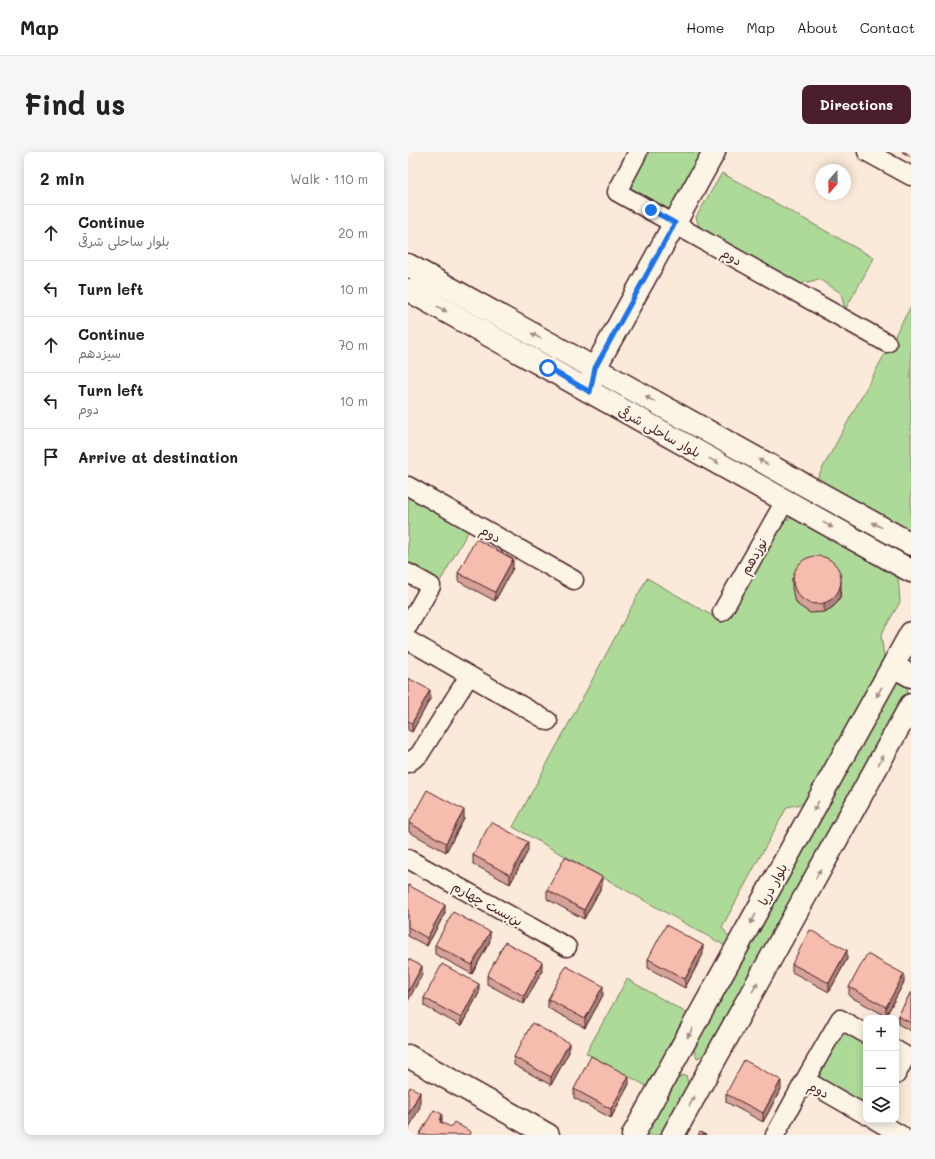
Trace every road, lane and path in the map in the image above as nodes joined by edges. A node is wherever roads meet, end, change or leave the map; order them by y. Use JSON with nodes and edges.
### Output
{"nodes":[{"id":1,"x":638,"y":152,"type":"edge"},
{"id":2,"x":714,"y":152,"type":"edge"},
{"id":3,"x":867,"y":152,"type":"edge"},
{"id":4,"x":911,"y":176,"type":"edge"},
{"id":5,"x":675,"y":223,"type":"junction"},
{"id":6,"x":408,"y":265,"type":"edge"},
{"id":7,"x":408,"y":290,"type":"edge"},
{"id":8,"x":887,"y":343,"type":"dead end"},
{"id":9,"x":595,"y":368,"type":"junction"},
{"id":10,"x":590,"y":392,"type":"junction"},
{"id":11,"x":408,"y":486,"type":"edge"},
{"id":12,"x":785,"y":500,"type":"junction"},
{"id":13,"x":911,"y":544,"type":"edge"},
{"id":14,"x":911,"y":571,"type":"edge"},
{"id":15,"x":408,"y":573,"type":"edge"},
{"id":16,"x":574,"y":580,"type":"dead end"},
{"id":17,"x":722,"y":612,"type":"dead end"},
{"id":18,"x":408,"y":626,"type":"edge"},
{"id":19,"x":911,"y":633,"type":"edge"},
{"id":20,"x":408,"y":640,"type":"edge"},
{"id":21,"x":902,"y":671,"type":"edge"},
{"id":22,"x":469,"y":676,"type":"junction"},
{"id":23,"x":911,"y":705,"type":"edge"},
{"id":24,"x":548,"y":721,"type":"dead end"},
{"id":25,"x":408,"y":763,"type":"edge"},
{"id":26,"x":408,"y":859,"type":"edge"},
{"id":27,"x":567,"y":947,"type":"dead end"},
{"id":28,"x":863,"y":1032,"type":"edge"},
{"id":29,"x":899,"y":1052,"type":"edge"},
{"id":30,"x":408,"y":1056,"type":"edge"},
{"id":31,"x":674,"y":1061,"type":"junction"},
{"id":32,"x":899,"y":1069,"type":"edge"},
{"id":33,"x":705,"y":1076,"type":"junction"},
{"id":34,"x":806,"y":1080,"type":"junction"},
{"id":35,"x":863,"y":1113,"type":"edge"},
{"id":36,"x":880,"y":1123,"type":"edge"},
{"id":37,"x":548,"y":1135,"type":"edge"},
{"id":38,"x":633,"y":1135,"type":"edge"},
{"id":39,"x":673,"y":1135,"type":"edge"},
{"id":40,"x":775,"y":1135,"type":"edge"},
{"id":41,"x":901,"y":1135,"type":"edge"}],
"edges":[{"from":1,"to":5,"type":"street","name":"دوم"},
{"from":2,"to":5,"type":"street"},
{"from":3,"to":4,"type":"street"},
{"from":5,"to":8,"type":"street","name":"دوم"},
{"from":5,"to":9,"type":"street"},
{"from":9,"to":6,"type":"street","name":"بلوار ساحلی شرقی","one_way":true},
{"from":7,"to":10,"type":"street","name":"بلوار ساحلی شرقی","one_way":true},
{"from":9,"to":10,"type":"street"},
{"from":13,"to":9,"type":"street","name":"بلوار ساحلی شرقی","one_way":true},
{"from":10,"to":12,"type":"street","name":"بلوار ساحلی شرقی","one_way":true},
{"from":11,"to":16,"type":"street","name":"دوم"},
{"from":12,"to":14,"type":"street","name":"بلوار ساحلی شرقی","one_way":true},
{"from":12,"to":17,"type":"street","name":"نوزدهم"},
{"from":15,"to":18,"type":"street"},
{"from":19,"to":21,"type":"street","name":"بلوار دریا"},
{"from":20,"to":22,"type":"street"},
{"from":21,"to":31,"type":"street","name":"بلوار دریا","one_way":true},
{"from":22,"to":24,"type":"street"},
{"from":22,"to":25,"type":"street"},
{"from":33,"to":23,"type":"street","one_way":true},
{"from":26,"to":27,"type":"street","name":"بن‌بست چهارم"},
{"from":28,"to":34,"type":"street"},
{"from":29,"to":32,"type":"street"},
{"from":30,"to":37,"type":"street"},
{"from":31,"to":33,"type":"street"},
{"from":31,"to":38,"type":"street","name":"بلوار دریا"},
{"from":39,"to":33,"type":"street","one_way":true},
{"from":34,"to":35,"type":"street","name":"دوم"},
{"from":34,"to":40,"type":"street","name":"دوم"},
{"from":36,"to":41,"type":"street"}]}
